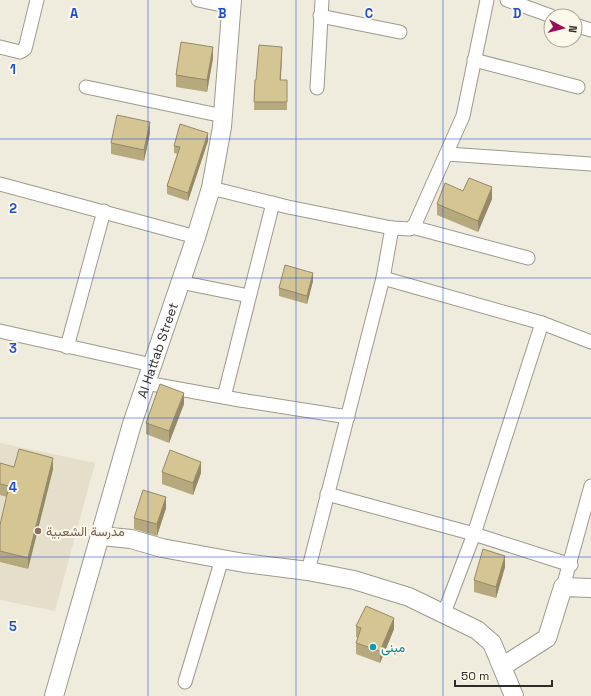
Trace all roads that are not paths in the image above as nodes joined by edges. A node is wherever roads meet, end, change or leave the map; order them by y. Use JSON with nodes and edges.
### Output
{"nodes":[{"id":1,"x":37,"y":0,"type":"edge"},
{"id":2,"x":198,"y":0,"type":"edge"},
{"id":3,"x":322,"y":0,"type":"edge"},
{"id":4,"x":487,"y":0,"type":"edge"},
{"id":5,"x":506,"y":0,"type":"edge"},
{"id":6,"x":232,"y":4,"type":"edge"},
{"id":7,"x":543,"y":13,"type":"edge"},
{"id":8,"x":320,"y":16,"type":"junction"},
{"id":9,"x":400,"y":32,"type":"dead end"},
{"id":10,"x":0,"y":47,"type":"edge"},
{"id":11,"x":474,"y":60,"type":"junction"},
{"id":12,"x":86,"y":87,"type":"dead end"},
{"id":13,"x":578,"y":87,"type":"dead end"},
{"id":14,"x":317,"y":88,"type":"dead end"},
{"id":15,"x":223,"y":116,"type":"junction"},
{"id":16,"x":447,"y":154,"type":"junction"},
{"id":17,"x":591,"y":164,"type":"edge"},
{"id":18,"x":0,"y":184,"type":"edge"},
{"id":19,"x":211,"y":188,"type":"junction"},
{"id":20,"x":273,"y":203,"type":"junction"},
{"id":21,"x":104,"y":211,"type":"junction"},
{"id":22,"x":392,"y":228,"type":"junction"},
{"id":23,"x":412,"y":228,"type":"junction"},
{"id":24,"x":196,"y":237,"type":"junction"},
{"id":25,"x":528,"y":258,"type":"dead end"},
{"id":26,"x":383,"y":278,"type":"junction"},
{"id":27,"x":180,"y":282,"type":"junction"},
{"id":28,"x":249,"y":296,"type":"junction"},
{"id":29,"x":542,"y":323,"type":"junction"},
{"id":30,"x":0,"y":332,"type":"edge"},
{"id":31,"x":591,"y":342,"type":"edge"},
{"id":32,"x":67,"y":347,"type":"junction"},
{"id":33,"x":152,"y":365,"type":"junction"},
{"id":34,"x":146,"y":383,"type":"junction"},
{"id":35,"x":224,"y":397,"type":"junction"},
{"id":36,"x":348,"y":417,"type":"junction"},
{"id":37,"x":591,"y":486,"type":"edge"},
{"id":38,"x":327,"y":494,"type":"junction"},
{"id":39,"x":474,"y":534,"type":"junction"},
{"id":40,"x":101,"y":536,"type":"junction"},
{"id":41,"x":222,"y":559,"type":"junction"},
{"id":42,"x":571,"y":565,"type":"junction"},
{"id":43,"x":308,"y":571,"type":"junction"},
{"id":44,"x":563,"y":587,"type":"junction"},
{"id":45,"x":591,"y":588,"type":"edge"},
{"id":46,"x":444,"y":613,"type":"junction"},
{"id":47,"x":503,"y":666,"type":"junction"},
{"id":48,"x":185,"y":682,"type":"dead end"},
{"id":49,"x":54,"y":696,"type":"edge"},
{"id":50,"x":514,"y":696,"type":"edge"}],
"edges":[{"from":1,"to":10,"type":"street"},
{"from":2,"to":6,"type":"street"},
{"from":3,"to":8,"type":"street"},
{"from":4,"to":11,"type":"street"},
{"from":5,"to":7,"type":"street"},
{"from":6,"to":15,"type":"street","name":"Al Hattab Street"},
{"from":8,"to":9,"type":"street"},
{"from":8,"to":14,"type":"street"},
{"from":11,"to":13,"type":"street"},
{"from":11,"to":16,"type":"street"},
{"from":12,"to":15,"type":"street"},
{"from":15,"to":19,"type":"street","name":"Al Hattab Street"},
{"from":16,"to":17,"type":"street"},
{"from":16,"to":23,"type":"street"},
{"from":18,"to":21,"type":"street"},
{"from":19,"to":20,"type":"street"},
{"from":19,"to":24,"type":"street","name":"Al Hattab Street"},
{"from":20,"to":22,"type":"street"},
{"from":20,"to":28,"type":"street"},
{"from":21,"to":24,"type":"street"},
{"from":21,"to":32,"type":"street"},
{"from":22,"to":23,"type":"street"},
{"from":22,"to":26,"type":"street"},
{"from":23,"to":25,"type":"street"},
{"from":24,"to":27,"type":"street","name":"Al Hattab Street"},
{"from":26,"to":29,"type":"street"},
{"from":26,"to":36,"type":"street"},
{"from":27,"to":28,"type":"street"},
{"from":27,"to":33,"type":"street","name":"Al Hattab Street"},
{"from":28,"to":35,"type":"street"},
{"from":29,"to":31,"type":"street"},
{"from":29,"to":39,"type":"street"},
{"from":30,"to":32,"type":"street"},
{"from":32,"to":33,"type":"street"},
{"from":33,"to":34,"type":"street","name":"Al Hattab Street"},
{"from":34,"to":35,"type":"street"},
{"from":34,"to":40,"type":"street","name":"Al Hattab Street"},
{"from":35,"to":36,"type":"street"},
{"from":36,"to":38,"type":"street"},
{"from":37,"to":42,"type":"street"},
{"from":38,"to":39,"type":"street"},
{"from":38,"to":43,"type":"street"},
{"from":39,"to":42,"type":"street"},
{"from":39,"to":46,"type":"street"},
{"from":40,"to":41,"type":"street"},
{"from":40,"to":49,"type":"street","name":"Al Hattab Street"},
{"from":41,"to":43,"type":"street"},
{"from":41,"to":48,"type":"street"},
{"from":42,"to":44,"type":"street"},
{"from":43,"to":46,"type":"street"},
{"from":44,"to":45,"type":"street"},
{"from":44,"to":47,"type":"street"},
{"from":46,"to":47,"type":"street"},
{"from":47,"to":50,"type":"street"}]}
